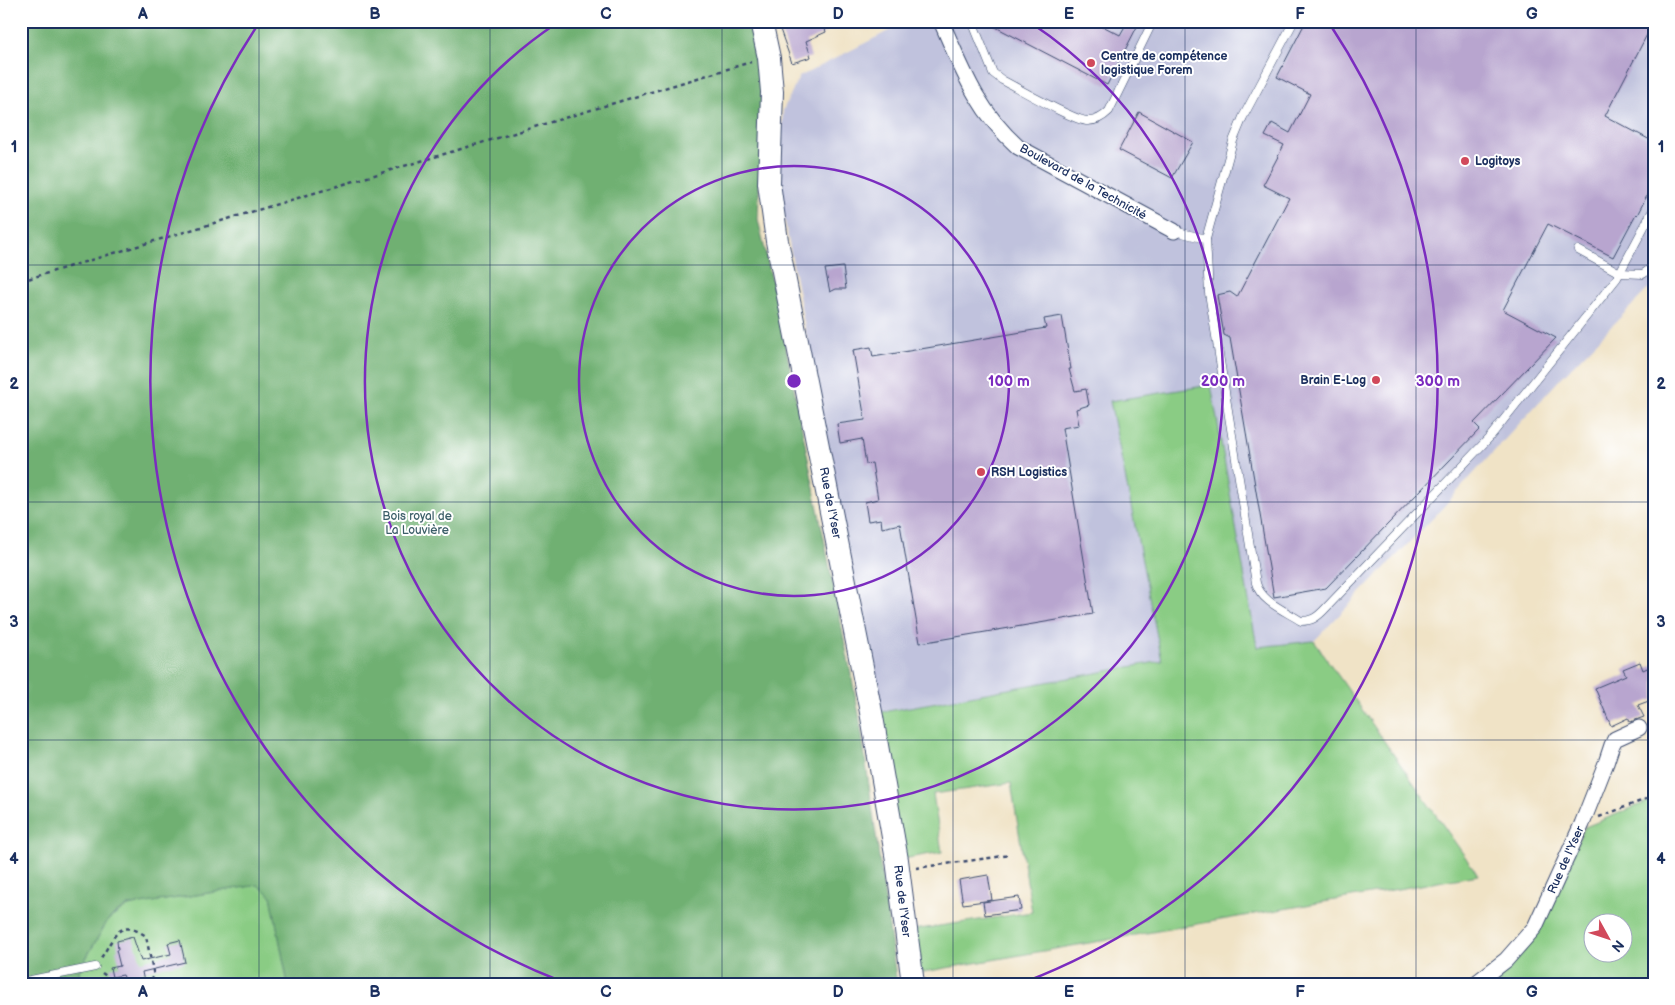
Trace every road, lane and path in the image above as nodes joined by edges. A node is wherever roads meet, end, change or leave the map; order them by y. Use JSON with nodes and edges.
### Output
{"nodes":[{"id":1,"x":761,"y":21,"type":"edge"},
{"id":2,"x":941,"y":21,"type":"edge"},
{"id":3,"x":972,"y":21,"type":"edge"},
{"id":4,"x":1153,"y":21,"type":"edge"},
{"id":5,"x":1294,"y":21,"type":"edge"},
{"id":6,"x":760,"y":60,"type":"dead end"},
{"id":7,"x":1654,"y":208,"type":"edge"},
{"id":8,"x":1174,"y":231,"type":"joint"},
{"id":9,"x":1206,"y":239,"type":"junction"},
{"id":10,"x":1578,"y":250,"type":"dead end"},
{"id":11,"x":1654,"y":266,"type":"edge"},
{"id":12,"x":1620,"y":272,"type":"junction"},
{"id":13,"x":21,"y":281,"type":"edge"},
{"id":14,"x":1639,"y":728,"type":"dead end"},
{"id":15,"x":1654,"y":796,"type":"edge"},
{"id":16,"x":1582,"y":824,"type":"junction"},
{"id":17,"x":1011,"y":855,"type":"dead end"},
{"id":18,"x":898,"y":871,"type":"junction"},
{"id":19,"x":95,"y":967,"type":"junction"},
{"id":20,"x":21,"y":982,"type":"edge"},
{"id":21,"x":117,"y":984,"type":"edge"},
{"id":22,"x":149,"y":984,"type":"edge"},
{"id":23,"x":913,"y":984,"type":"edge"},
{"id":24,"x":1475,"y":984,"type":"edge"}],
"edges":[{"from":1,"to":18,"type":"street","name":"Rue de l'Yser"},
{"from":2,"to":8,"type":"street","name":"Boulevard de la Technicité"},
{"from":3,"to":4,"type":"lane"},
{"from":5,"to":9,"type":"lane"},
{"from":6,"to":13,"type":"path"},
{"from":7,"to":12,"type":"lane"},
{"from":8,"to":9,"type":"lane"},
{"from":9,"to":12,"type":"lane"},
{"from":10,"to":12,"type":"lane"},
{"from":11,"to":12,"type":"lane"},
{"from":14,"to":16,"type":"street","name":"Rue de l'Yser"},
{"from":15,"to":16,"type":"path"},
{"from":16,"to":24,"type":"street","name":"Rue de l'Yser"},
{"from":17,"to":18,"type":"path"},
{"from":18,"to":23,"type":"street","name":"Rue de l'Yser"},
{"from":19,"to":20,"type":"lane"},
{"from":19,"to":21,"type":"path"},
{"from":19,"to":22,"type":"path"}]}
